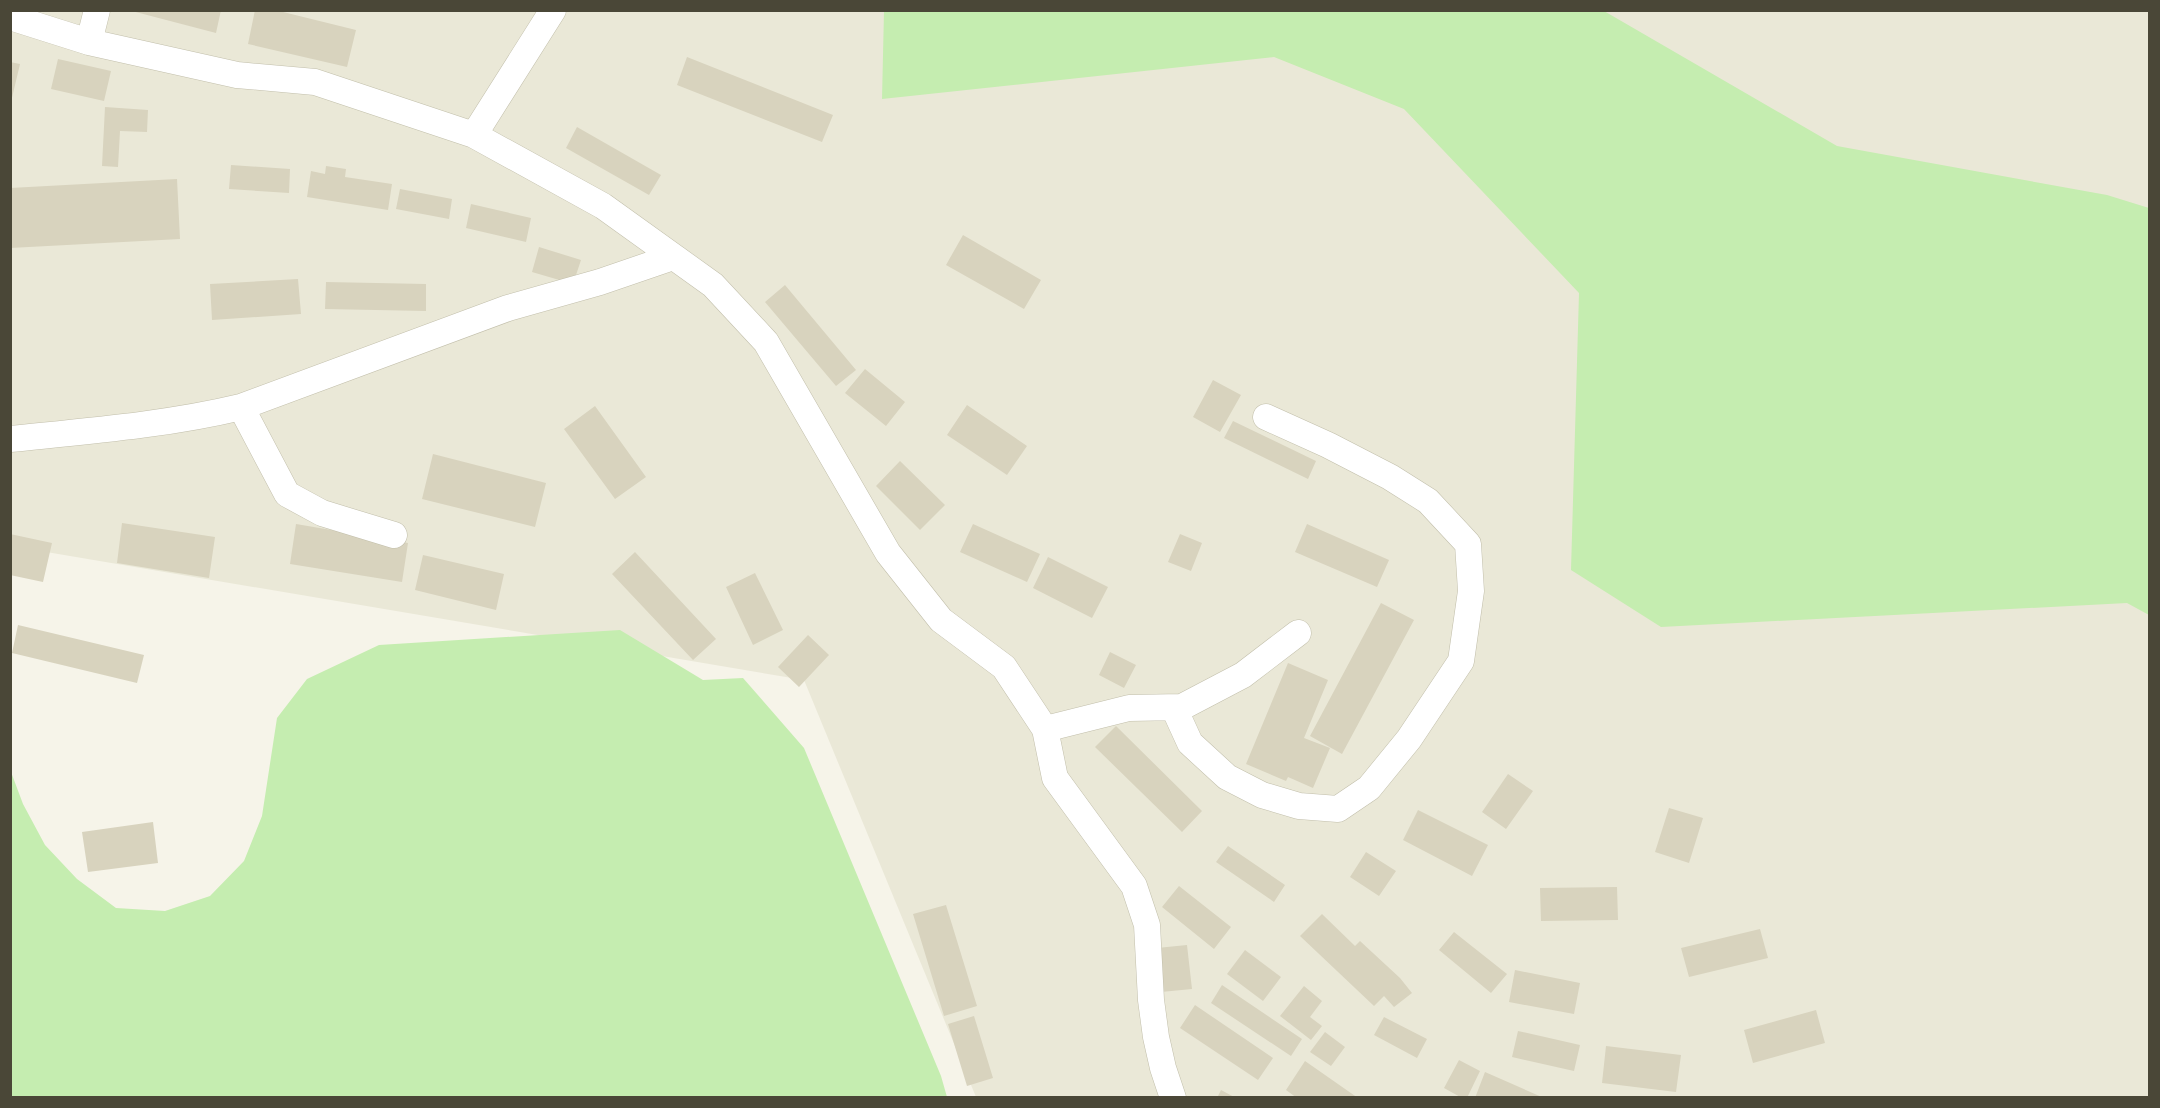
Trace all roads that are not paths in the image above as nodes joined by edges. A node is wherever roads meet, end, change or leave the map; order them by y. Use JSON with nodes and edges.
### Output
{"nodes":[{"id":1,"x":97,"y":10,"type":"edge"},
{"id":2,"x":553,"y":10,"type":"edge"},
{"id":3,"x":10,"y":17,"type":"edge"},
{"id":4,"x":89,"y":42,"type":"junction"},
{"id":5,"x":474,"y":135,"type":"junction"},
{"id":6,"x":673,"y":257,"type":"junction"},
{"id":7,"x":241,"y":406,"type":"junction"},
{"id":8,"x":1266,"y":417,"type":"dead end"},
{"id":9,"x":10,"y":439,"type":"edge"},
{"id":10,"x":394,"y":535,"type":"dead end"},
{"id":11,"x":1298,"y":633,"type":"dead end"},
{"id":12,"x":1174,"y":708,"type":"junction"},
{"id":13,"x":1045,"y":729,"type":"junction"},
{"id":14,"x":1173,"y":1098,"type":"edge"}],
"edges":[{"from":1,"to":4,"type":"street"},
{"from":2,"to":5,"type":"street"},
{"from":3,"to":4,"type":"street"},
{"from":4,"to":5,"type":"street"},
{"from":5,"to":6,"type":"street"},
{"from":6,"to":7,"type":"street"},
{"from":6,"to":13,"type":"street"},
{"from":7,"to":9,"type":"street"},
{"from":7,"to":10,"type":"street"},
{"from":8,"to":12,"type":"street"},
{"from":11,"to":12,"type":"street"},
{"from":12,"to":13,"type":"street"},
{"from":13,"to":14,"type":"street"}]}
